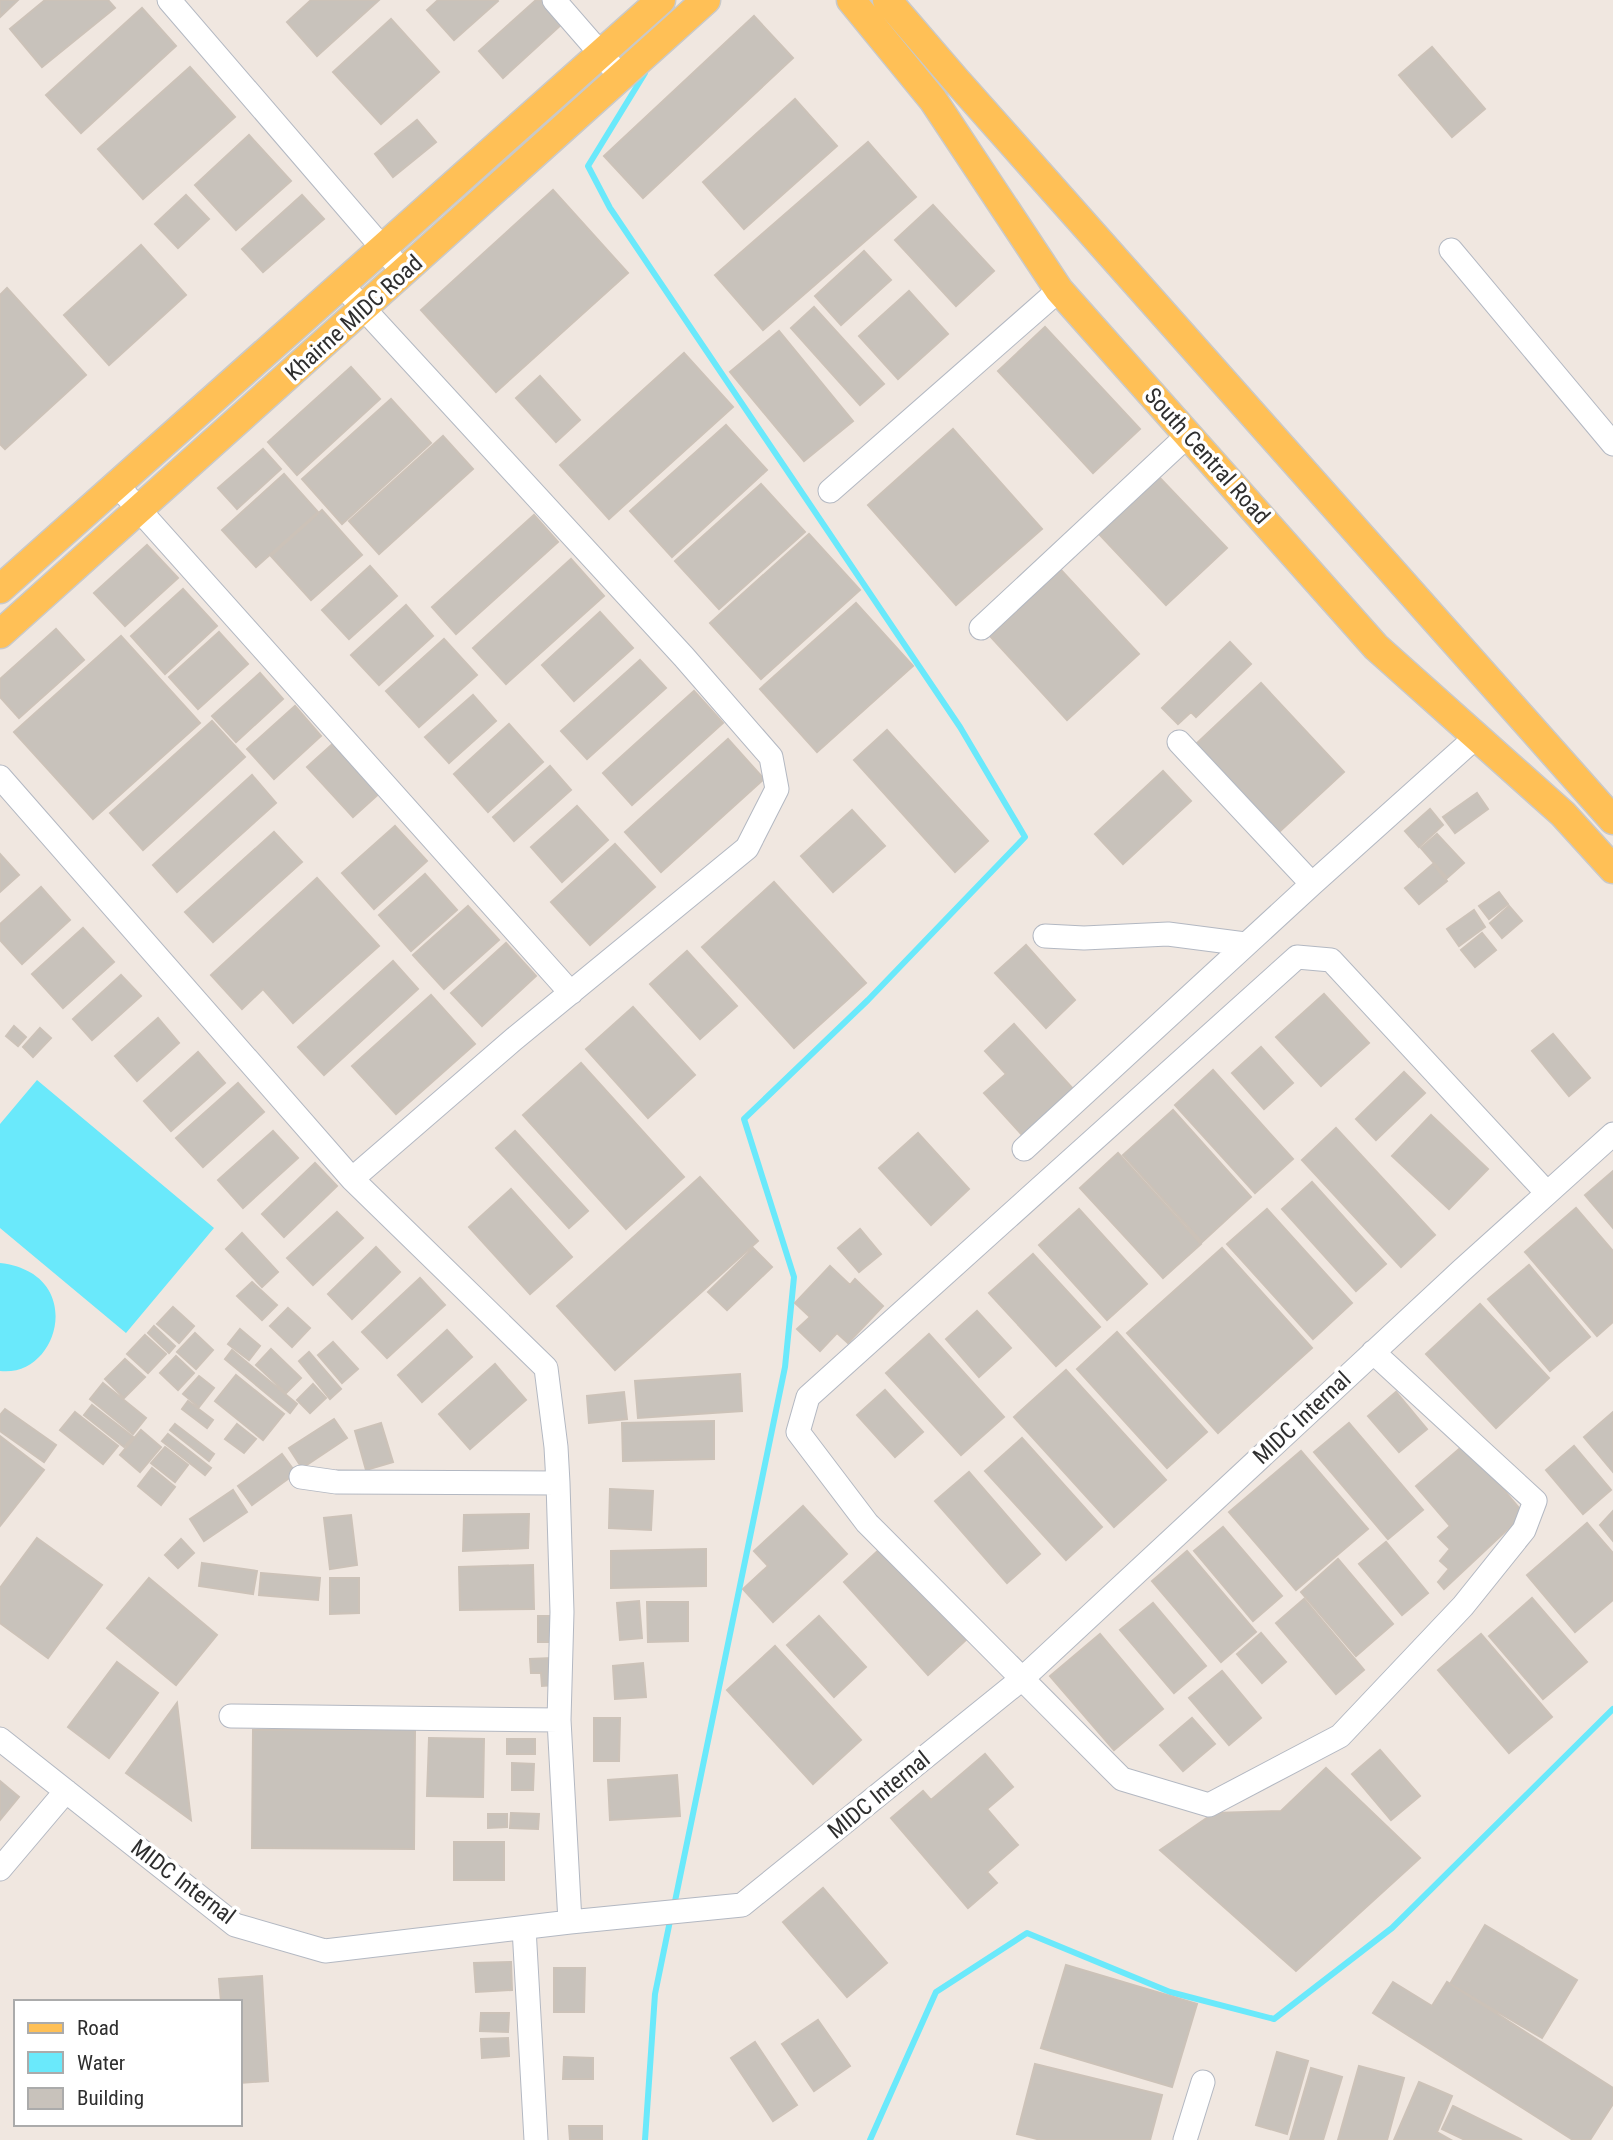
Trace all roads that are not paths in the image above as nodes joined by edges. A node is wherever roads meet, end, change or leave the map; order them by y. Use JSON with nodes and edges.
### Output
{"nodes":[{"id":1,"x":169,"y":0,"type":"edge"},
{"id":2,"x":554,"y":0,"type":"edge"},
{"id":3,"x":661,"y":0,"type":"edge"},
{"id":4,"x":706,"y":0,"type":"edge"},
{"id":5,"x":852,"y":0,"type":"edge"},
{"id":6,"x":887,"y":0,"type":"edge"},
{"id":7,"x":601,"y":55,"type":"junction"},
{"id":8,"x":621,"y":77,"type":"junction"},
{"id":9,"x":383,"y":249,"type":"junction"},
{"id":10,"x":1451,"y":250,"type":"dead end"},
{"id":11,"x":404,"y":273,"type":"junction"},
{"id":12,"x":342,"y":285,"type":"junction"},
{"id":13,"x":1059,"y":290,"type":"junction"},
{"id":14,"x":363,"y":309,"type":"junction"},
{"id":15,"x":1188,"y":436,"type":"junction"},
{"id":16,"x":1613,"y":444,"type":"edge"},
{"id":17,"x":117,"y":485,"type":"junction"},
{"id":18,"x":831,"y":491,"type":"dead end"},
{"id":19,"x":139,"y":510,"type":"junction"},
{"id":20,"x":0,"y":589,"type":"edge"},
{"id":21,"x":981,"y":628,"type":"dead end"},
{"id":22,"x":0,"y":634,"type":"edge"},
{"id":23,"x":1476,"y":737,"type":"junction"},
{"id":24,"x":1179,"y":742,"type":"dead end"},
{"id":25,"x":0,"y":777,"type":"edge"},
{"id":26,"x":1613,"y":820,"type":"edge"},
{"id":27,"x":1613,"y":869,"type":"edge"},
{"id":28,"x":1312,"y":884,"type":"junction"},
{"id":29,"x":1045,"y":936,"type":"dead end"},
{"id":30,"x":1245,"y":944,"type":"junction"},
{"id":31,"x":570,"y":993,"type":"junction"},
{"id":32,"x":1613,"y":1134,"type":"edge"},
{"id":33,"x":1024,"y":1149,"type":"dead end"},
{"id":34,"x":352,"y":1179,"type":"junction"},
{"id":35,"x":1547,"y":1193,"type":"junction"},
{"id":36,"x":1373,"y":1352,"type":"junction"},
{"id":37,"x":301,"y":1478,"type":"dead end"},
{"id":38,"x":558,"y":1483,"type":"junction"},
{"id":39,"x":1023,"y":1678,"type":"junction"},
{"id":40,"x":232,"y":1716,"type":"dead end"},
{"id":41,"x":559,"y":1720,"type":"junction"},
{"id":42,"x":0,"y":1739,"type":"edge"},
{"id":43,"x":66,"y":1791,"type":"junction"},
{"id":44,"x":0,"y":1869,"type":"edge"},
{"id":45,"x":570,"y":1922,"type":"junction"},
{"id":46,"x":524,"y":1928,"type":"junction"},
{"id":47,"x":1203,"y":2082,"type":"dead end"},
{"id":48,"x":536,"y":2140,"type":"edge"},
{"id":49,"x":1185,"y":2140,"type":"edge"}],
"edges":[{"from":1,"to":9,"type":"street"},
{"from":2,"to":7,"type":"street"},
{"from":3,"to":7,"type":"main road","name":"Khairne MIDC Road"},
{"from":4,"to":8,"type":"main road","name":"Khairne MIDC Road"},
{"from":5,"to":13,"type":"main road","name":"South Central Road"},
{"from":6,"to":26,"type":"main road"},
{"from":7,"to":8,"type":"street"},
{"from":7,"to":9,"type":"main road","name":"Khairne MIDC Road"},
{"from":8,"to":11,"type":"main road","name":"Khairne MIDC Road"},
{"from":9,"to":11,"type":"street"},
{"from":9,"to":12,"type":"main road","name":"Khairne MIDC Road"},
{"from":10,"to":16,"type":"street"},
{"from":11,"to":14,"type":"main road","name":"Khairne MIDC Road"},
{"from":12,"to":14,"type":"street"},
{"from":12,"to":17,"type":"main road","name":"Khairne MIDC Road"},
{"from":13,"to":15,"type":"main road","name":"South Central Road"},
{"from":13,"to":18,"type":"street"},
{"from":14,"to":19,"type":"main road","name":"Khairne MIDC Road"},
{"from":14,"to":31,"type":"street"},
{"from":15,"to":21,"type":"street"},
{"from":15,"to":23,"type":"main road","name":"South Central Road"},
{"from":17,"to":19,"type":"street"},
{"from":17,"to":20,"type":"main road","name":"Khairne MIDC Road"},
{"from":19,"to":22,"type":"main road","name":"Khairne MIDC Road"},
{"from":19,"to":31,"type":"street"},
{"from":23,"to":27,"type":"main road","name":"South Central Road"},
{"from":23,"to":28,"type":"street"},
{"from":24,"to":28,"type":"street"},
{"from":25,"to":34,"type":"street"},
{"from":28,"to":30,"type":"street"},
{"from":29,"to":30,"type":"street"},
{"from":30,"to":33,"type":"street"},
{"from":31,"to":34,"type":"street"},
{"from":32,"to":35,"type":"street","name":"MIDC Internal"},
{"from":34,"to":38,"type":"street"},
{"from":35,"to":36,"type":"street","name":"MIDC Internal"},
{"from":35,"to":39,"type":"street"},
{"from":36,"to":39,"type":"street","name":"MIDC Internal"},
{"from":36,"to":39,"type":"street"},
{"from":37,"to":38,"type":"street"},
{"from":38,"to":41,"type":"street"},
{"from":39,"to":45,"type":"street","name":"MIDC Internal"},
{"from":40,"to":41,"type":"street"},
{"from":41,"to":45,"type":"street"},
{"from":42,"to":43,"type":"street","name":"MIDC Internal"},
{"from":43,"to":44,"type":"street"},
{"from":43,"to":46,"type":"street","name":"MIDC Internal"},
{"from":45,"to":46,"type":"street","name":"MIDC Internal"},
{"from":46,"to":48,"type":"street"},
{"from":47,"to":49,"type":"street"}]}
